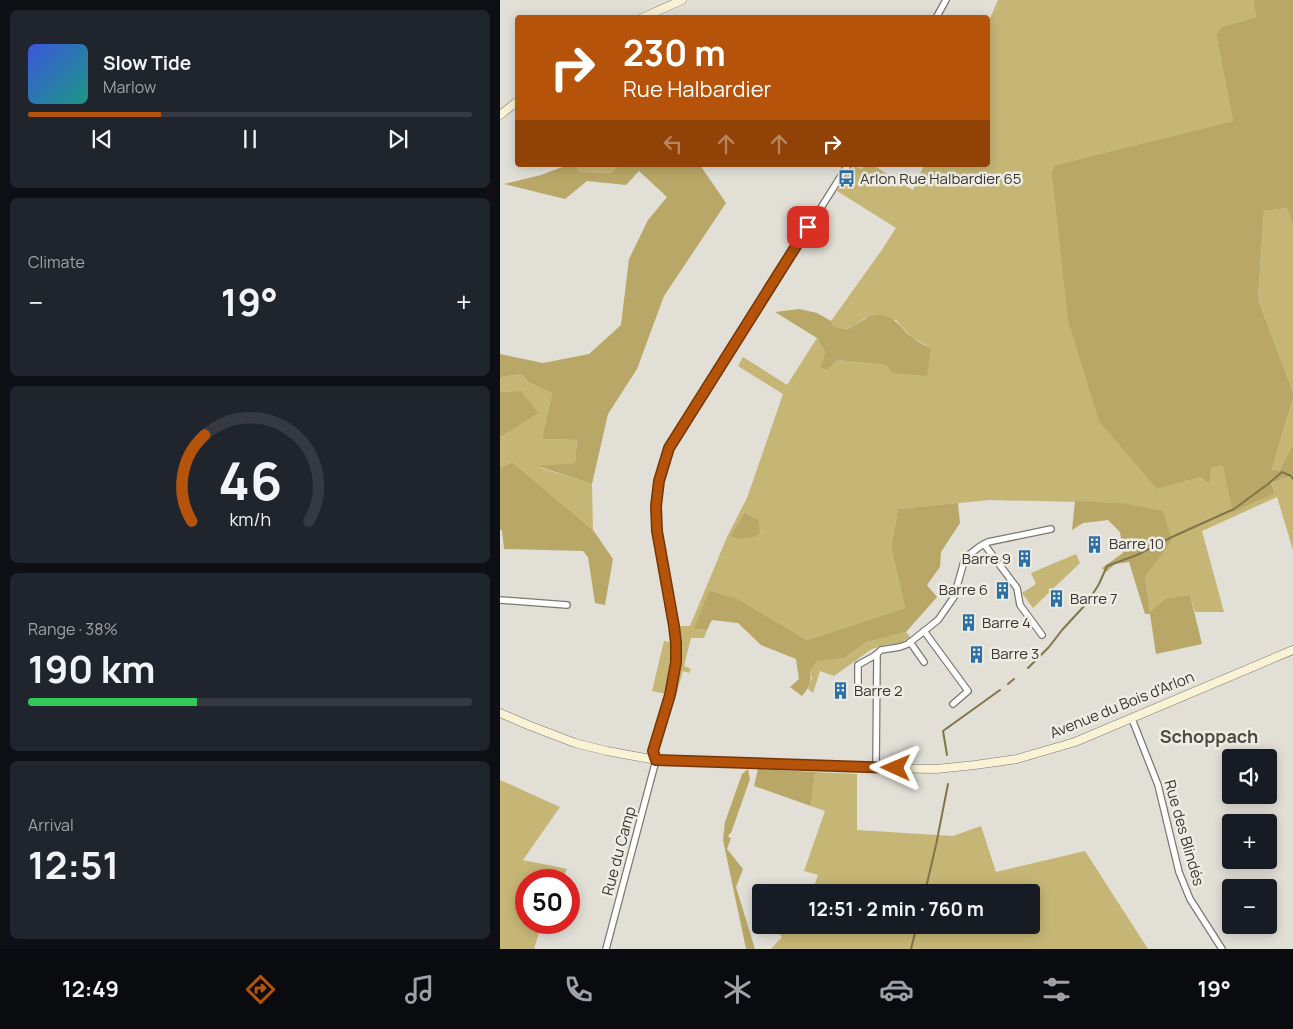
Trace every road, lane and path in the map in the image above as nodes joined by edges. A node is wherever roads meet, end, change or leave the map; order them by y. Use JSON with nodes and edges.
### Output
{"nodes":[{"id":1,"x":682,"y":0,"type":"edge"},
{"id":2,"x":946,"y":0,"type":"edge"},
{"id":3,"x":649,"y":15,"type":"edge"},
{"id":4,"x":938,"y":15,"type":"edge"},
{"id":5,"x":515,"y":103,"type":"edge"},
{"id":6,"x":500,"y":115,"type":"edge"},
{"id":7,"x":847,"y":167,"type":"edge"},
{"id":8,"x":1051,"y":529,"type":"dead end"},
{"id":9,"x":984,"y":544,"type":"junction"},
{"id":10,"x":500,"y":600,"type":"edge"},
{"id":11,"x":567,"y":605,"type":"dead end"},
{"id":12,"x":924,"y":631,"type":"junction"},
{"id":13,"x":1042,"y":635,"type":"dead end"},
{"id":14,"x":910,"y":642,"type":"junction"},
{"id":15,"x":1293,"y":650,"type":"edge"},
{"id":16,"x":877,"y":654,"type":"junction"},
{"id":17,"x":924,"y":662,"type":"dead end"},
{"id":18,"x":858,"y":690,"type":"dead end"},
{"id":19,"x":952,"y":704,"type":"dead end"},
{"id":20,"x":500,"y":713,"type":"edge"},
{"id":21,"x":1132,"y":719,"type":"junction"},
{"id":22,"x":656,"y":760,"type":"junction"},
{"id":23,"x":876,"y":768,"type":"junction"},
{"id":24,"x":606,"y":949,"type":"edge"},
{"id":25,"x":1222,"y":949,"type":"edge"}],
"edges":[{"from":1,"to":3,"type":"main road"},
{"from":2,"to":4,"type":"street"},
{"from":5,"to":6,"type":"main road"},
{"from":7,"to":22,"type":"street","name":"Rue du Camp"},
{"from":8,"to":9,"type":"street"},
{"from":9,"to":12,"type":"street"},
{"from":9,"to":13,"type":"street"},
{"from":10,"to":11,"type":"street"},
{"from":12,"to":14,"type":"street"},
{"from":12,"to":19,"type":"street"},
{"from":14,"to":16,"type":"street"},
{"from":14,"to":17,"type":"street"},
{"from":15,"to":21,"type":"main road","name":"Avenue du Bois d'Arlon"},
{"from":16,"to":18,"type":"street"},
{"from":16,"to":23,"type":"street"},
{"from":20,"to":22,"type":"main road","name":"Avenue du Bois d'Arlon"},
{"from":21,"to":23,"type":"main road","name":"Avenue du Bois d'Arlon"},
{"from":21,"to":25,"type":"street","name":"Rue des Blindés"},
{"from":22,"to":23,"type":"main road","name":"Avenue du Bois d'Arlon"},
{"from":22,"to":24,"type":"street","name":"Rue du Camp"}]}
